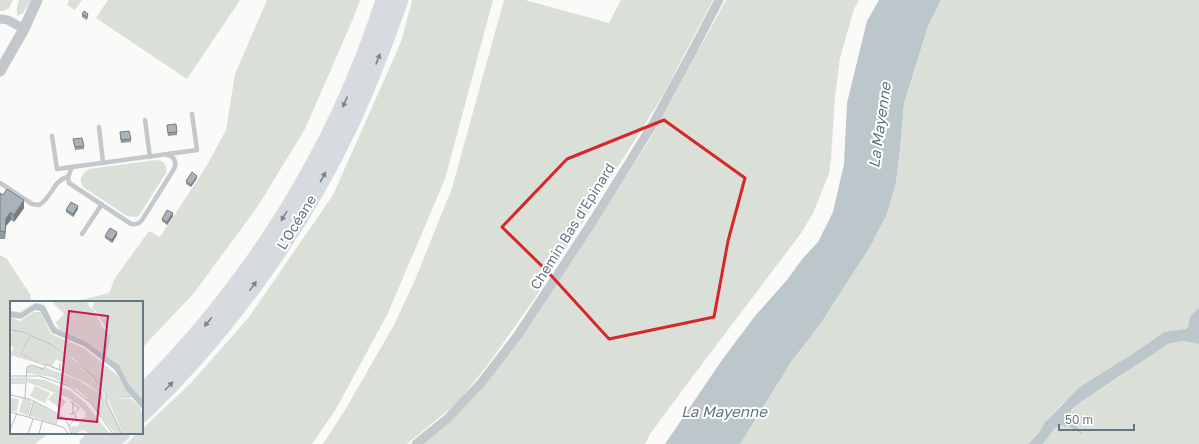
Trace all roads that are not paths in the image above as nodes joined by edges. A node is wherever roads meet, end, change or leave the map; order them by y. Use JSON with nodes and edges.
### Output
{"nodes":[{"id":1,"x":37,"y":0,"type":"edge"},
{"id":2,"x":384,"y":0,"type":"edge"},
{"id":3,"x":400,"y":0,"type":"edge"},
{"id":4,"x":719,"y":0,"type":"edge"},
{"id":5,"x":0,"y":19,"type":"edge"},
{"id":6,"x":24,"y":28,"type":"junction"},
{"id":7,"x":0,"y":71,"type":"edge"},
{"id":8,"x":192,"y":114,"type":"dead end"},
{"id":9,"x":145,"y":120,"type":"dead end"},
{"id":10,"x":98,"y":126,"type":"dead end"},
{"id":11,"x":52,"y":136,"type":"dead end"},
{"id":12,"x":167,"y":154,"type":"junction"},
{"id":13,"x":150,"y":157,"type":"junction"},
{"id":14,"x":103,"y":163,"type":"junction"},
{"id":15,"x":72,"y":167,"type":"junction"},
{"id":16,"x":68,"y":177,"type":"junction"},
{"id":17,"x":0,"y":183,"type":"edge"},
{"id":18,"x":102,"y":204,"type":"junction"},
{"id":19,"x":82,"y":234,"type":"dead end"},
{"id":20,"x":143,"y":392,"type":"edge"},
{"id":21,"x":143,"y":413,"type":"edge"},
{"id":22,"x":99,"y":434,"type":"edge"},
{"id":23,"x":121,"y":434,"type":"edge"},
{"id":24,"x":88,"y":444,"type":"edge"},
{"id":25,"x":110,"y":444,"type":"edge"},
{"id":26,"x":416,"y":444,"type":"edge"}],
"edges":[{"from":1,"to":6,"type":"street"},
{"from":2,"to":20,"type":"highway","name":"L’Océane","one_way":true},
{"from":21,"to":3,"type":"highway","name":"L’Océane","one_way":true},
{"from":4,"to":26,"type":"street","name":"Chemin Bas d'Epinard"},
{"from":5,"to":6,"type":"street"},
{"from":6,"to":7,"type":"street"},
{"from":8,"to":12,"type":"lane"},
{"from":9,"to":13,"type":"lane"},
{"from":10,"to":14,"type":"lane"},
{"from":11,"to":15,"type":"lane"},
{"from":12,"to":13,"type":"lane"},
{"from":12,"to":18,"type":"lane"},
{"from":13,"to":14,"type":"lane"},
{"from":14,"to":15,"type":"lane"},
{"from":15,"to":16,"type":"lane"},
{"from":16,"to":17,"type":"lane"},
{"from":16,"to":18,"type":"lane"},
{"from":18,"to":19,"type":"lane"},
{"from":22,"to":24,"type":"highway"},
{"from":23,"to":25,"type":"highway"}]}
